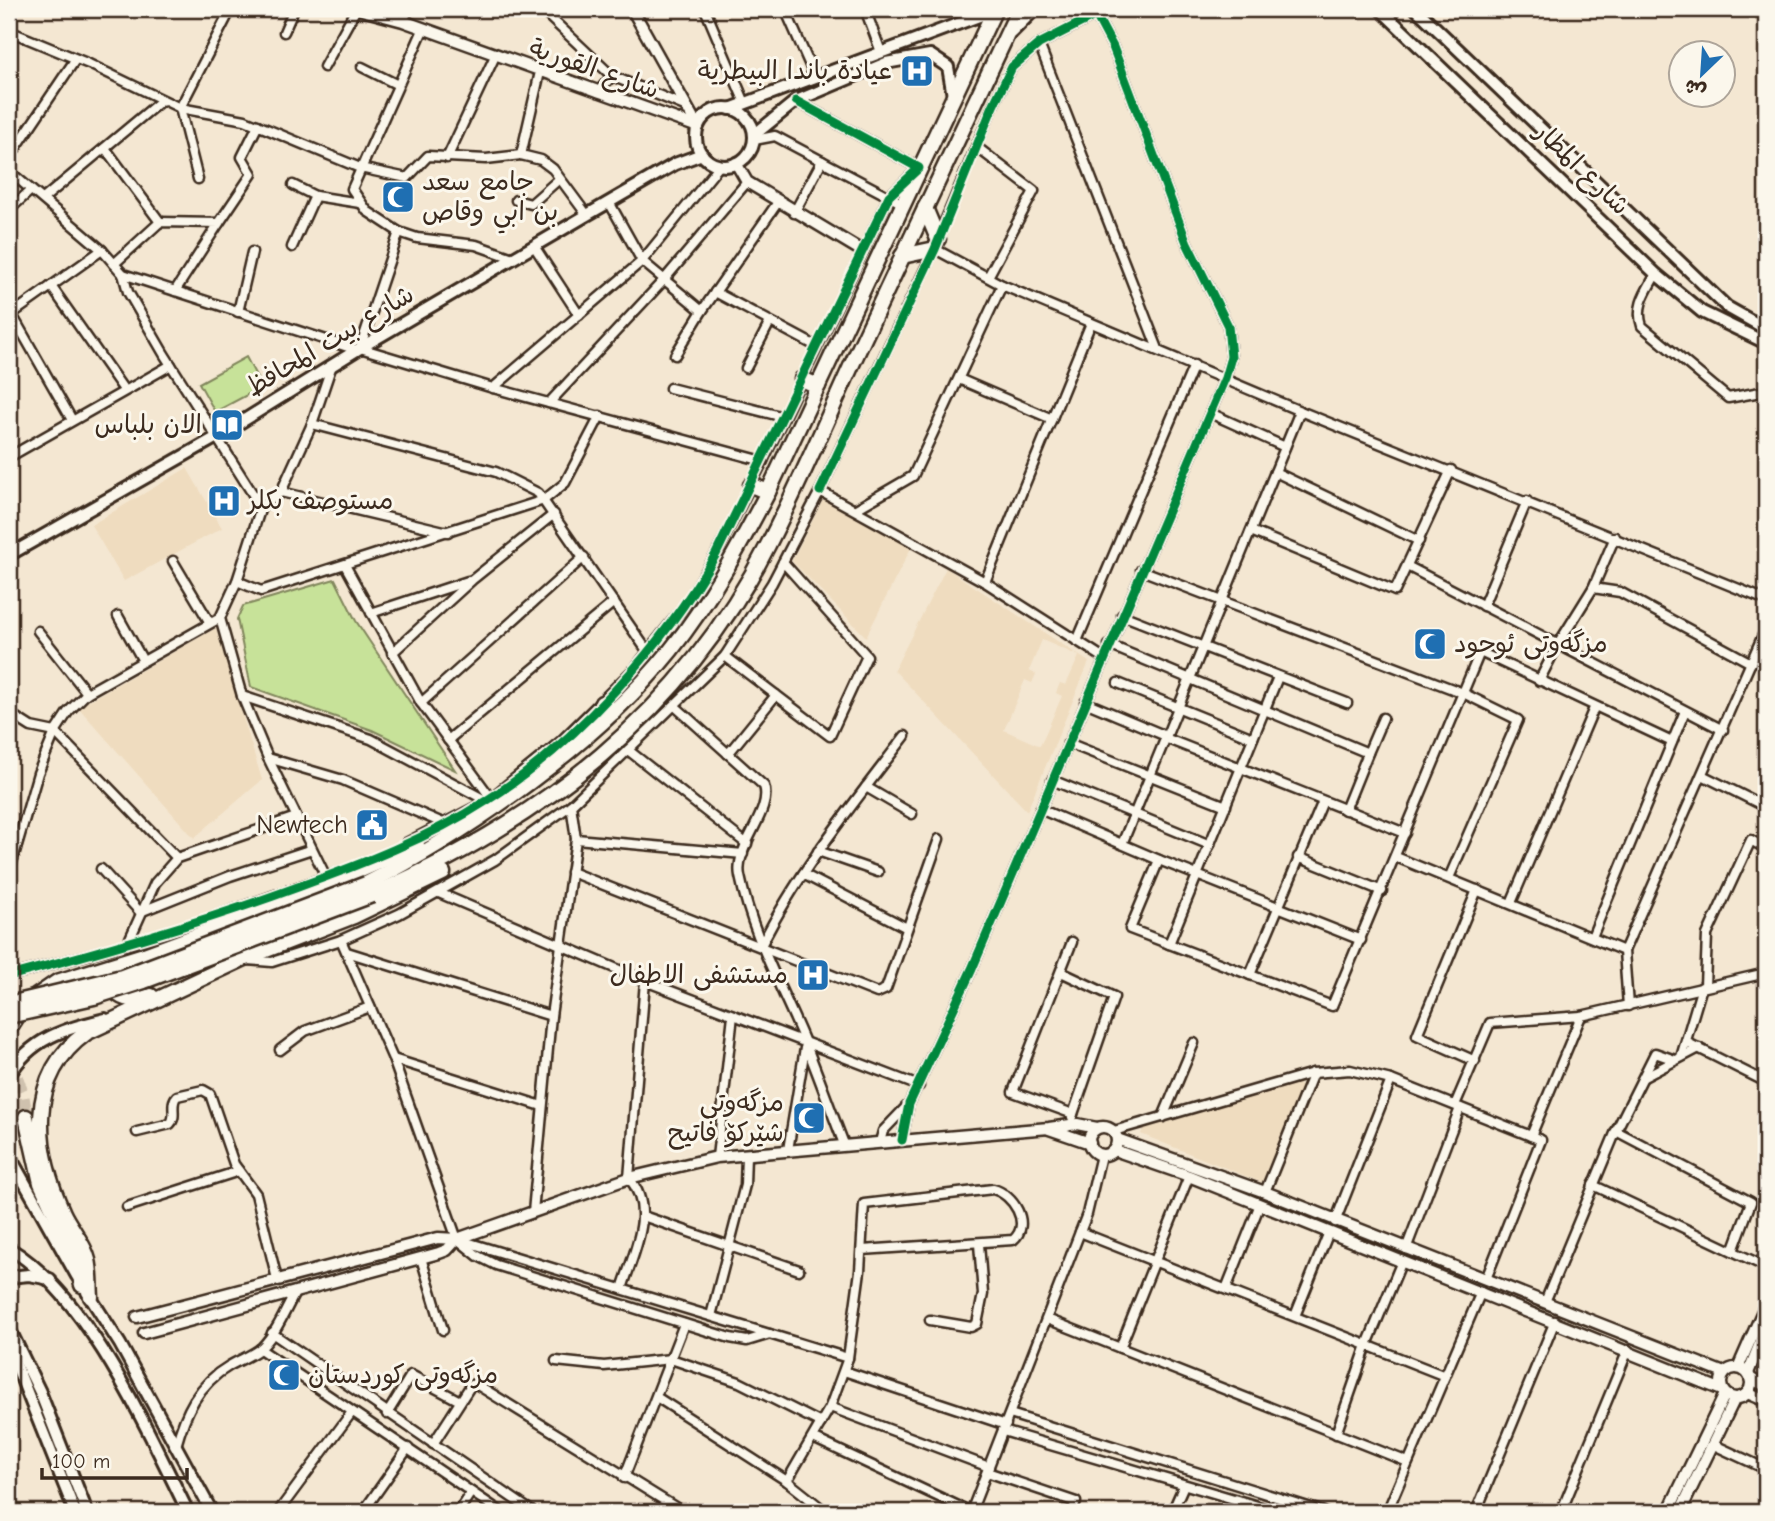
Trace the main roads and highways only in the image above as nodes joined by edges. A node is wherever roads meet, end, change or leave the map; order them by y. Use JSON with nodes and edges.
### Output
{"nodes":[{"id":1,"x":995,"y":9,"type":"edge"},
{"id":2,"x":1019,"y":9,"type":"edge"},
{"id":3,"x":1035,"y":9,"type":"edge"},
{"id":4,"x":1380,"y":9,"type":"edge"},
{"id":5,"x":1416,"y":9,"type":"edge"},
{"id":6,"x":1004,"y":40,"type":"junction"},
{"id":7,"x":881,"y":52,"type":"junction"},
{"id":8,"x":886,"y":63,"type":"junction"},
{"id":9,"x":953,"y":97,"type":"junction"},
{"id":10,"x":730,"y":108,"type":"junction"},
{"id":11,"x":754,"y":137,"type":"junction"},
{"id":12,"x":700,"y":149,"type":"junction"},
{"id":13,"x":1565,"y":153,"type":"junction"},
{"id":14,"x":1551,"y":171,"type":"junction"},
{"id":15,"x":925,"y":208,"type":"junction"},
{"id":16,"x":902,"y":256,"type":"junction"},
{"id":17,"x":1766,"y":329,"type":"edge"},
{"id":18,"x":1766,"y":343,"type":"edge"},
{"id":19,"x":802,"y":379,"type":"road end"},
{"id":20,"x":818,"y":386,"type":"junction"},
{"id":21,"x":751,"y":485,"type":"road end"},
{"id":22,"x":768,"y":492,"type":"junction"},
{"id":23,"x":9,"y":555,"type":"edge"},
{"id":24,"x":672,"y":648,"type":"junction"},
{"id":25,"x":691,"y":664,"type":"junction"},
{"id":26,"x":601,"y":703,"type":"road end"},
{"id":27,"x":614,"y":712,"type":"junction"},
{"id":28,"x":470,"y":823,"type":"junction"},
{"id":29,"x":480,"y":842,"type":"junction"},
{"id":30,"x":369,"y":889,"type":"junction"},
{"id":31,"x":144,"y":955,"type":"junction"},
{"id":32,"x":188,"y":985,"type":"junction"},
{"id":33,"x":9,"y":1004,"type":"edge"},
{"id":34,"x":127,"y":1014,"type":"junction"},
{"id":35,"x":9,"y":1016,"type":"edge"},
{"id":36,"x":9,"y":1029,"type":"edge"},
{"id":37,"x":9,"y":1076,"type":"edge"},
{"id":38,"x":26,"y":1117,"type":"tunnel mouth"},
{"id":39,"x":9,"y":1155,"type":"edge"},
{"id":40,"x":14,"y":1180,"type":"edge"},
{"id":41,"x":9,"y":1248,"type":"edge"},
{"id":42,"x":9,"y":1277,"type":"edge"},
{"id":43,"x":50,"y":1279,"type":"junction"},
{"id":44,"x":82,"y":1285,"type":"junction"},
{"id":45,"x":91,"y":1297,"type":"junction"},
{"id":46,"x":9,"y":1328,"type":"edge"},
{"id":47,"x":9,"y":1347,"type":"edge"},
{"id":48,"x":36,"y":1395,"type":"junction"},
{"id":49,"x":75,"y":1512,"type":"edge"},
{"id":50,"x":88,"y":1512,"type":"edge"},
{"id":51,"x":188,"y":1512,"type":"edge"},
{"id":52,"x":212,"y":1512,"type":"edge"}],
"edges":[{"from":1,"to":7,"type":"main road"},
{"from":1,"to":9,"type":"highway"},
{"from":2,"to":6,"type":"highway"},
{"from":3,"to":6,"type":"main road"},
{"from":4,"to":14,"type":"main road","name":"شارع المطار"},
{"from":5,"to":13,"type":"main road","name":"شارع المطار"},
{"from":6,"to":15,"type":"highway"},
{"from":7,"to":8,"type":"main road"},
{"from":7,"to":10,"type":"main road"},
{"from":8,"to":9,"type":"main road"},
{"from":8,"to":11,"type":"main road"},
{"from":9,"to":20,"type":"highway"},
{"from":10,"to":11,"type":"main road"},
{"from":10,"to":12,"type":"main road"},
{"from":11,"to":12,"type":"main road"},
{"from":12,"to":23,"type":"main road","name":"شارع بيت المحافظ"},
{"from":13,"to":14,"type":"main road"},
{"from":13,"to":17,"type":"main road","name":"شارع المطار"},
{"from":14,"to":18,"type":"main road","name":"شارع المطار"},
{"from":15,"to":16,"type":"highway"},
{"from":15,"to":16,"type":"highway"},
{"from":16,"to":25,"type":"highway"},
{"from":19,"to":20,"type":"highway"},
{"from":20,"to":22,"type":"highway"},
{"from":21,"to":22,"type":"highway"},
{"from":22,"to":24,"type":"highway"},
{"from":24,"to":25,"type":"highway"},
{"from":24,"to":27,"type":"highway"},
{"from":25,"to":29,"type":"highway"},
{"from":26,"to":27,"type":"highway"},
{"from":27,"to":28,"type":"highway"},
{"from":28,"to":30,"type":"highway"},
{"from":28,"to":31,"type":"highway"},
{"from":29,"to":30,"type":"highway"},
{"from":29,"to":32,"type":"highway"},
{"from":30,"to":33,"type":"highway","bridge":true},
{"from":30,"to":35,"type":"highway","bridge":true},
{"from":31,"to":32,"type":"highway"},
{"from":31,"to":36,"type":"highway"},
{"from":32,"to":34,"type":"highway"},
{"from":34,"to":37,"type":"main road"},
{"from":34,"to":45,"type":"highway"},
{"from":38,"to":44,"type":"highway"},
{"from":39,"to":40,"type":"main road"},
{"from":40,"to":44,"type":"main road"},
{"from":41,"to":43,"type":"main road"},
{"from":42,"to":43,"type":"main road"},
{"from":43,"to":51,"type":"main road"},
{"from":44,"to":45,"type":"main road"},
{"from":45,"to":52,"type":"main road"},
{"from":46,"to":48,"type":"main road"},
{"from":47,"to":48,"type":"main road"},
{"from":48,"to":49,"type":"main road"},
{"from":48,"to":50,"type":"main road"}]}
